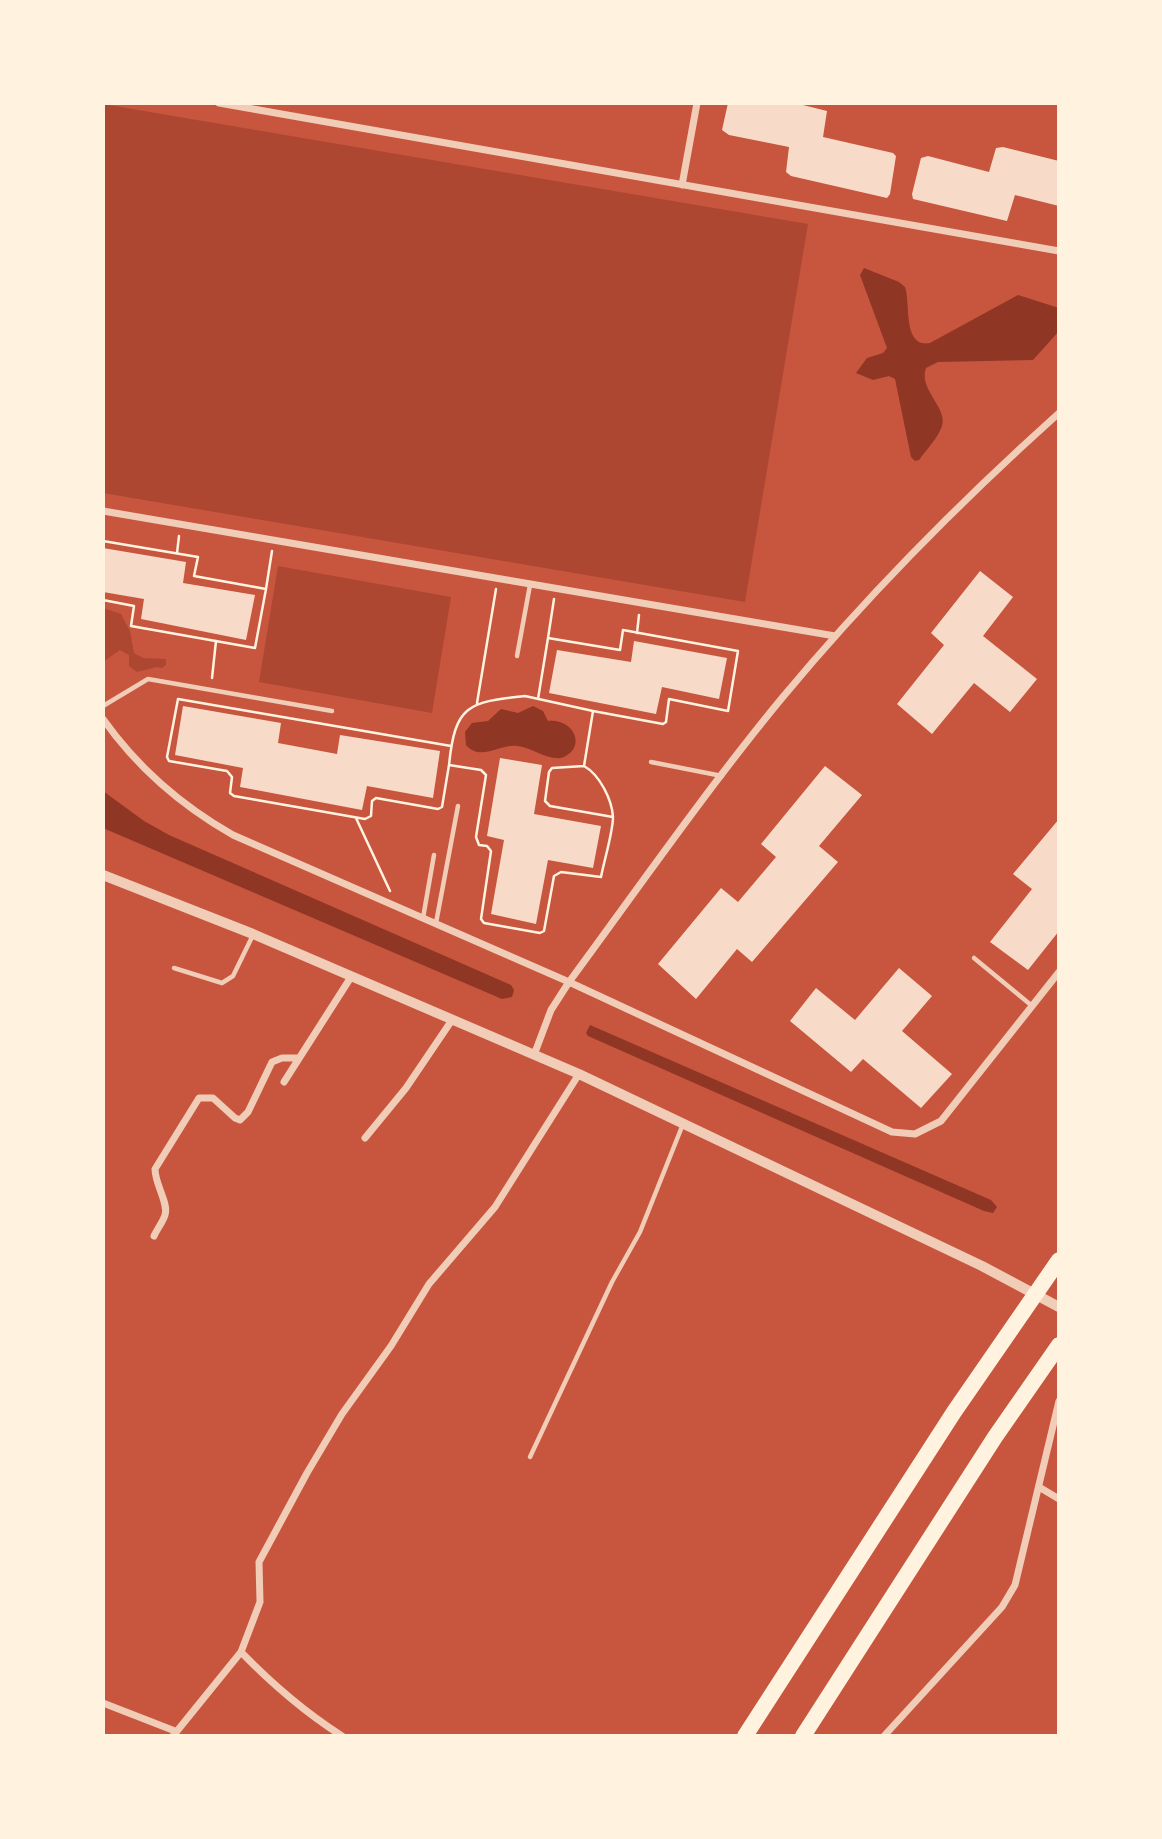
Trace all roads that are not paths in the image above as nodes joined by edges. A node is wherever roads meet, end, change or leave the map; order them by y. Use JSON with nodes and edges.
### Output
{"nodes":[{"id":1,"x":219,"y":103,"type":"edge"},
{"id":2,"x":697,"y":103,"type":"edge"},
{"id":3,"x":682,"y":185,"type":"junction"},
{"id":4,"x":1059,"y":251,"type":"edge"},
{"id":5,"x":1059,"y":413,"type":"edge"},
{"id":6,"x":103,"y":511,"type":"edge"},
{"id":7,"x":530,"y":584,"type":"junction"},
{"id":8,"x":835,"y":636,"type":"junction"},
{"id":9,"x":517,"y":656,"type":"dead end"},
{"id":10,"x":103,"y":706,"type":"edge"},
{"id":11,"x":332,"y":711,"type":"dead end"},
{"id":12,"x":103,"y":719,"type":"edge"},
{"id":13,"x":651,"y":762,"type":"dead end"},
{"id":14,"x":722,"y":776,"type":"junction"},
{"id":15,"x":458,"y":806,"type":"dead end"},
{"id":16,"x":434,"y":855,"type":"dead end"},
{"id":17,"x":103,"y":875,"type":"edge"},
{"id":18,"x":423,"y":918,"type":"junction"},
{"id":19,"x":436,"y":923,"type":"junction"},
{"id":20,"x":253,"y":934,"type":"junction"},
{"id":21,"x":974,"y":958,"type":"dead end"},
{"id":22,"x":174,"y":968,"type":"dead end"},
{"id":23,"x":1059,"y":972,"type":"edge"},
{"id":24,"x":351,"y":977,"type":"junction"},
{"id":25,"x":569,"y":982,"type":"junction"},
{"id":26,"x":1031,"y":1005,"type":"junction"},
{"id":27,"x":452,"y":1020,"type":"junction"},
{"id":28,"x":534,"y":1055,"type":"junction"},
{"id":29,"x":299,"y":1058,"type":"junction"},
{"id":30,"x":579,"y":1074,"type":"junction"},
{"id":31,"x":284,"y":1082,"type":"dead end"},
{"id":32,"x":684,"y":1124,"type":"junction"},
{"id":33,"x":365,"y":1138,"type":"dead end"},
{"id":34,"x":154,"y":1236,"type":"dead end"},
{"id":35,"x":1059,"y":1260,"type":"edge"},
{"id":36,"x":1059,"y":1307,"type":"edge"},
{"id":37,"x":1059,"y":1345,"type":"edge"},
{"id":38,"x":1057,"y":1405,"type":"edge"},
{"id":39,"x":530,"y":1457,"type":"dead end"},
{"id":40,"x":1039,"y":1487,"type":"junction"},
{"id":41,"x":1059,"y":1499,"type":"edge"},
{"id":42,"x":241,"y":1652,"type":"junction"},
{"id":43,"x":103,"y":1703,"type":"edge"},
{"id":44,"x":174,"y":1733,"type":"edge"},
{"id":45,"x":342,"y":1736,"type":"edge"},
{"id":46,"x":745,"y":1736,"type":"edge"},
{"id":47,"x":803,"y":1736,"type":"edge"},
{"id":48,"x":884,"y":1736,"type":"edge"}],
"edges":[{"from":1,"to":3,"type":"street"},
{"from":2,"to":3,"type":"street"},
{"from":3,"to":4,"type":"street"},
{"from":5,"to":8,"type":"street"},
{"from":6,"to":7,"type":"street"},
{"from":7,"to":8,"type":"street"},
{"from":7,"to":9,"type":"lane"},
{"from":8,"to":14,"type":"street"},
{"from":10,"to":11,"type":"lane"},
{"from":12,"to":18,"type":"street"},
{"from":13,"to":14,"type":"lane"},
{"from":14,"to":25,"type":"street"},
{"from":15,"to":19,"type":"lane"},
{"from":16,"to":18,"type":"lane"},
{"from":17,"to":20,"type":"street"},
{"from":18,"to":19,"type":"street"},
{"from":19,"to":25,"type":"street"},
{"from":20,"to":22,"type":"lane"},
{"from":20,"to":24,"type":"street"},
{"from":21,"to":26,"type":"lane"},
{"from":23,"to":26,"type":"street"},
{"from":24,"to":27,"type":"street"},
{"from":24,"to":29,"type":"street"},
{"from":25,"to":26,"type":"street"},
{"from":25,"to":28,"type":"street"},
{"from":27,"to":28,"type":"street"},
{"from":27,"to":33,"type":"street"},
{"from":28,"to":30,"type":"street"},
{"from":29,"to":31,"type":"street"},
{"from":29,"to":34,"type":"street"},
{"from":30,"to":32,"type":"street"},
{"from":30,"to":42,"type":"street"},
{"from":32,"to":36,"type":"street"},
{"from":32,"to":39,"type":"lane"},
{"from":35,"to":46,"type":"highway"},
{"from":37,"to":47,"type":"highway"},
{"from":38,"to":40,"type":"street"},
{"from":40,"to":41,"type":"street"},
{"from":40,"to":48,"type":"street"},
{"from":42,"to":44,"type":"street"},
{"from":42,"to":45,"type":"street"},
{"from":43,"to":44,"type":"street"}]}
